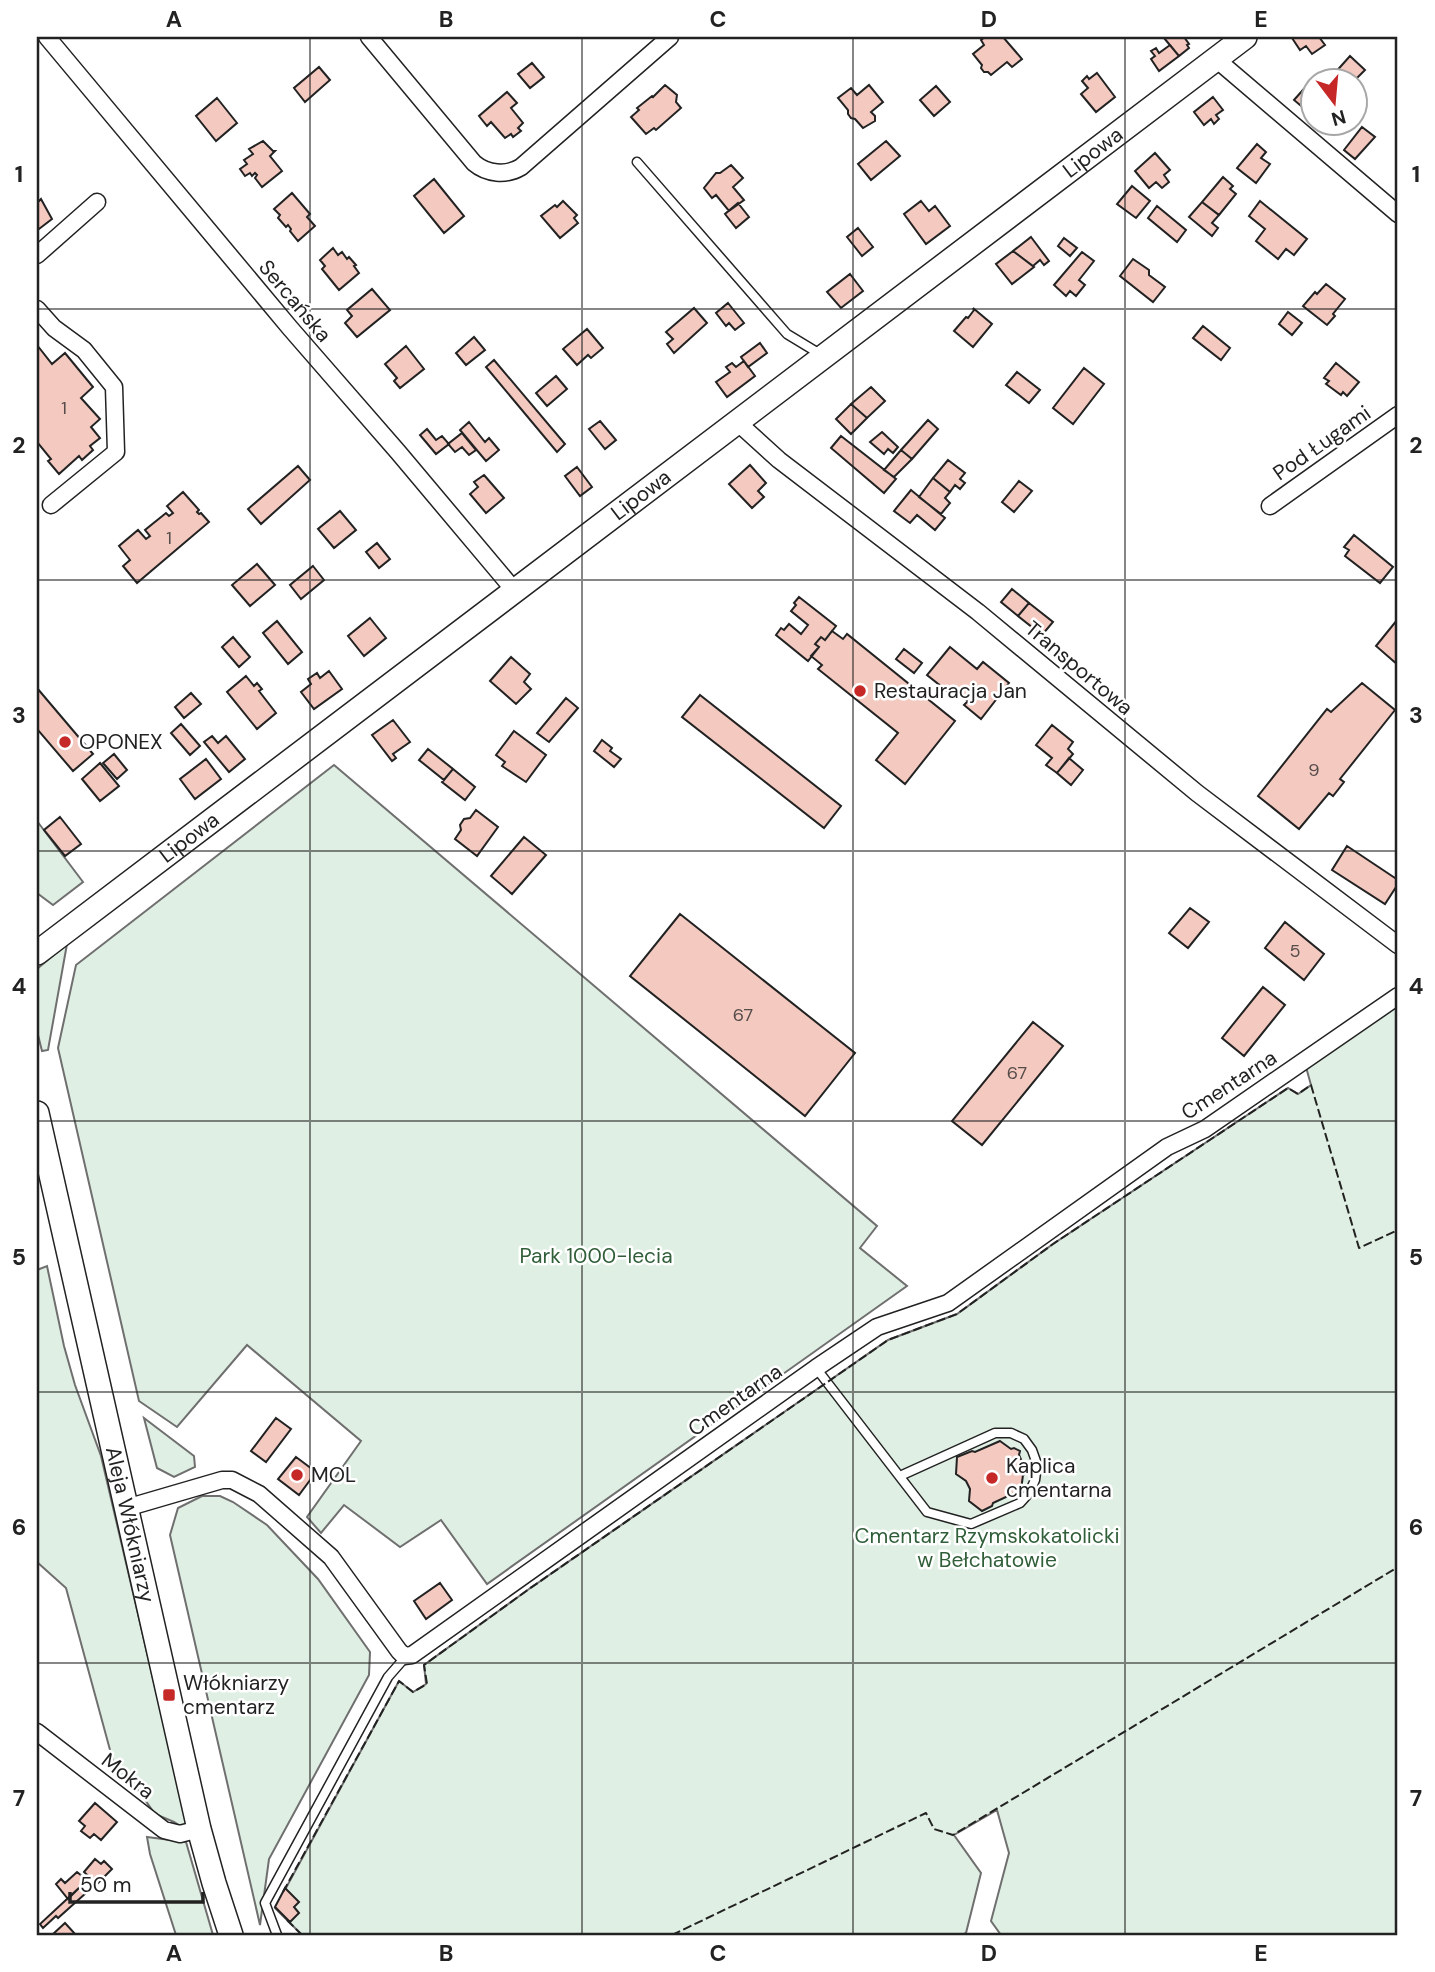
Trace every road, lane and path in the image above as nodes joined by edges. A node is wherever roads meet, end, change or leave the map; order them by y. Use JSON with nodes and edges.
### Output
{"nodes":[{"id":1,"x":47,"y":37,"type":"edge"},
{"id":2,"x":369,"y":37,"type":"edge"},
{"id":3,"x":670,"y":37,"type":"edge"},
{"id":4,"x":1245,"y":37,"type":"edge"},
{"id":5,"x":1216,"y":58,"type":"junction"},
{"id":6,"x":637,"y":162,"type":"dead end"},
{"id":7,"x":97,"y":202,"type":"dead end"},
{"id":8,"x":1398,"y":214,"type":"edge"},
{"id":9,"x":37,"y":255,"type":"edge"},
{"id":10,"x":37,"y":309,"type":"edge"},
{"id":11,"x":823,"y":355,"type":"junction"},
{"id":12,"x":1398,"y":415,"type":"edge"},
{"id":13,"x":736,"y":421,"type":"junction"},
{"id":14,"x":51,"y":505,"type":"dead end"},
{"id":15,"x":1270,"y":506,"type":"dead end"},
{"id":16,"x":514,"y":590,"type":"junction"},
{"id":17,"x":1398,"y":945,"type":"edge"},
{"id":18,"x":37,"y":953,"type":"edge"},
{"id":19,"x":1398,"y":996,"type":"edge"},
{"id":20,"x":37,"y":1113,"type":"edge"},
{"id":21,"x":816,"y":1368,"type":"junction"},
{"id":22,"x":900,"y":1476,"type":"junction"},
{"id":23,"x":126,"y":1508,"type":"junction"},
{"id":24,"x":404,"y":1656,"type":"junction"},
{"id":25,"x":37,"y":1732,"type":"edge"},
{"id":26,"x":199,"y":1829,"type":"junction"},
{"id":27,"x":231,"y":1935,"type":"edge"},
{"id":28,"x":276,"y":1935,"type":"edge"}],
"edges":[{"from":1,"to":16,"type":"street","name":"Sercańska"},
{"from":2,"to":3,"type":"street"},
{"from":4,"to":5,"type":"main road","name":"Lipowa"},
{"from":5,"to":8,"type":"street"},
{"from":5,"to":11,"type":"main road","name":"Lipowa"},
{"from":6,"to":11,"type":"lane"},
{"from":7,"to":9,"type":"street"},
{"from":10,"to":14,"type":"street"},
{"from":11,"to":13,"type":"main road","name":"Lipowa"},
{"from":12,"to":15,"type":"street","name":"Pod Ługami"},
{"from":13,"to":16,"type":"main road","name":"Lipowa"},
{"from":13,"to":17,"type":"street","name":"Transportowa"},
{"from":16,"to":18,"type":"main road","name":"Lipowa"},
{"from":19,"to":21,"type":"street","name":"Cmentarna"},
{"from":20,"to":23,"type":"main road","name":"Aleja Włókniarzy"},
{"from":21,"to":22,"type":"lane"},
{"from":21,"to":24,"type":"street","name":"Cmentarna"},
{"from":22,"to":22,"type":"lane"},
{"from":23,"to":24,"type":"street"},
{"from":23,"to":26,"type":"main road","name":"Aleja Włókniarzy"},
{"from":24,"to":28,"type":"lane"},
{"from":25,"to":26,"type":"street","name":"Mokra"},
{"from":26,"to":27,"type":"main road","name":"Aleja Włókniarzy"}]}
